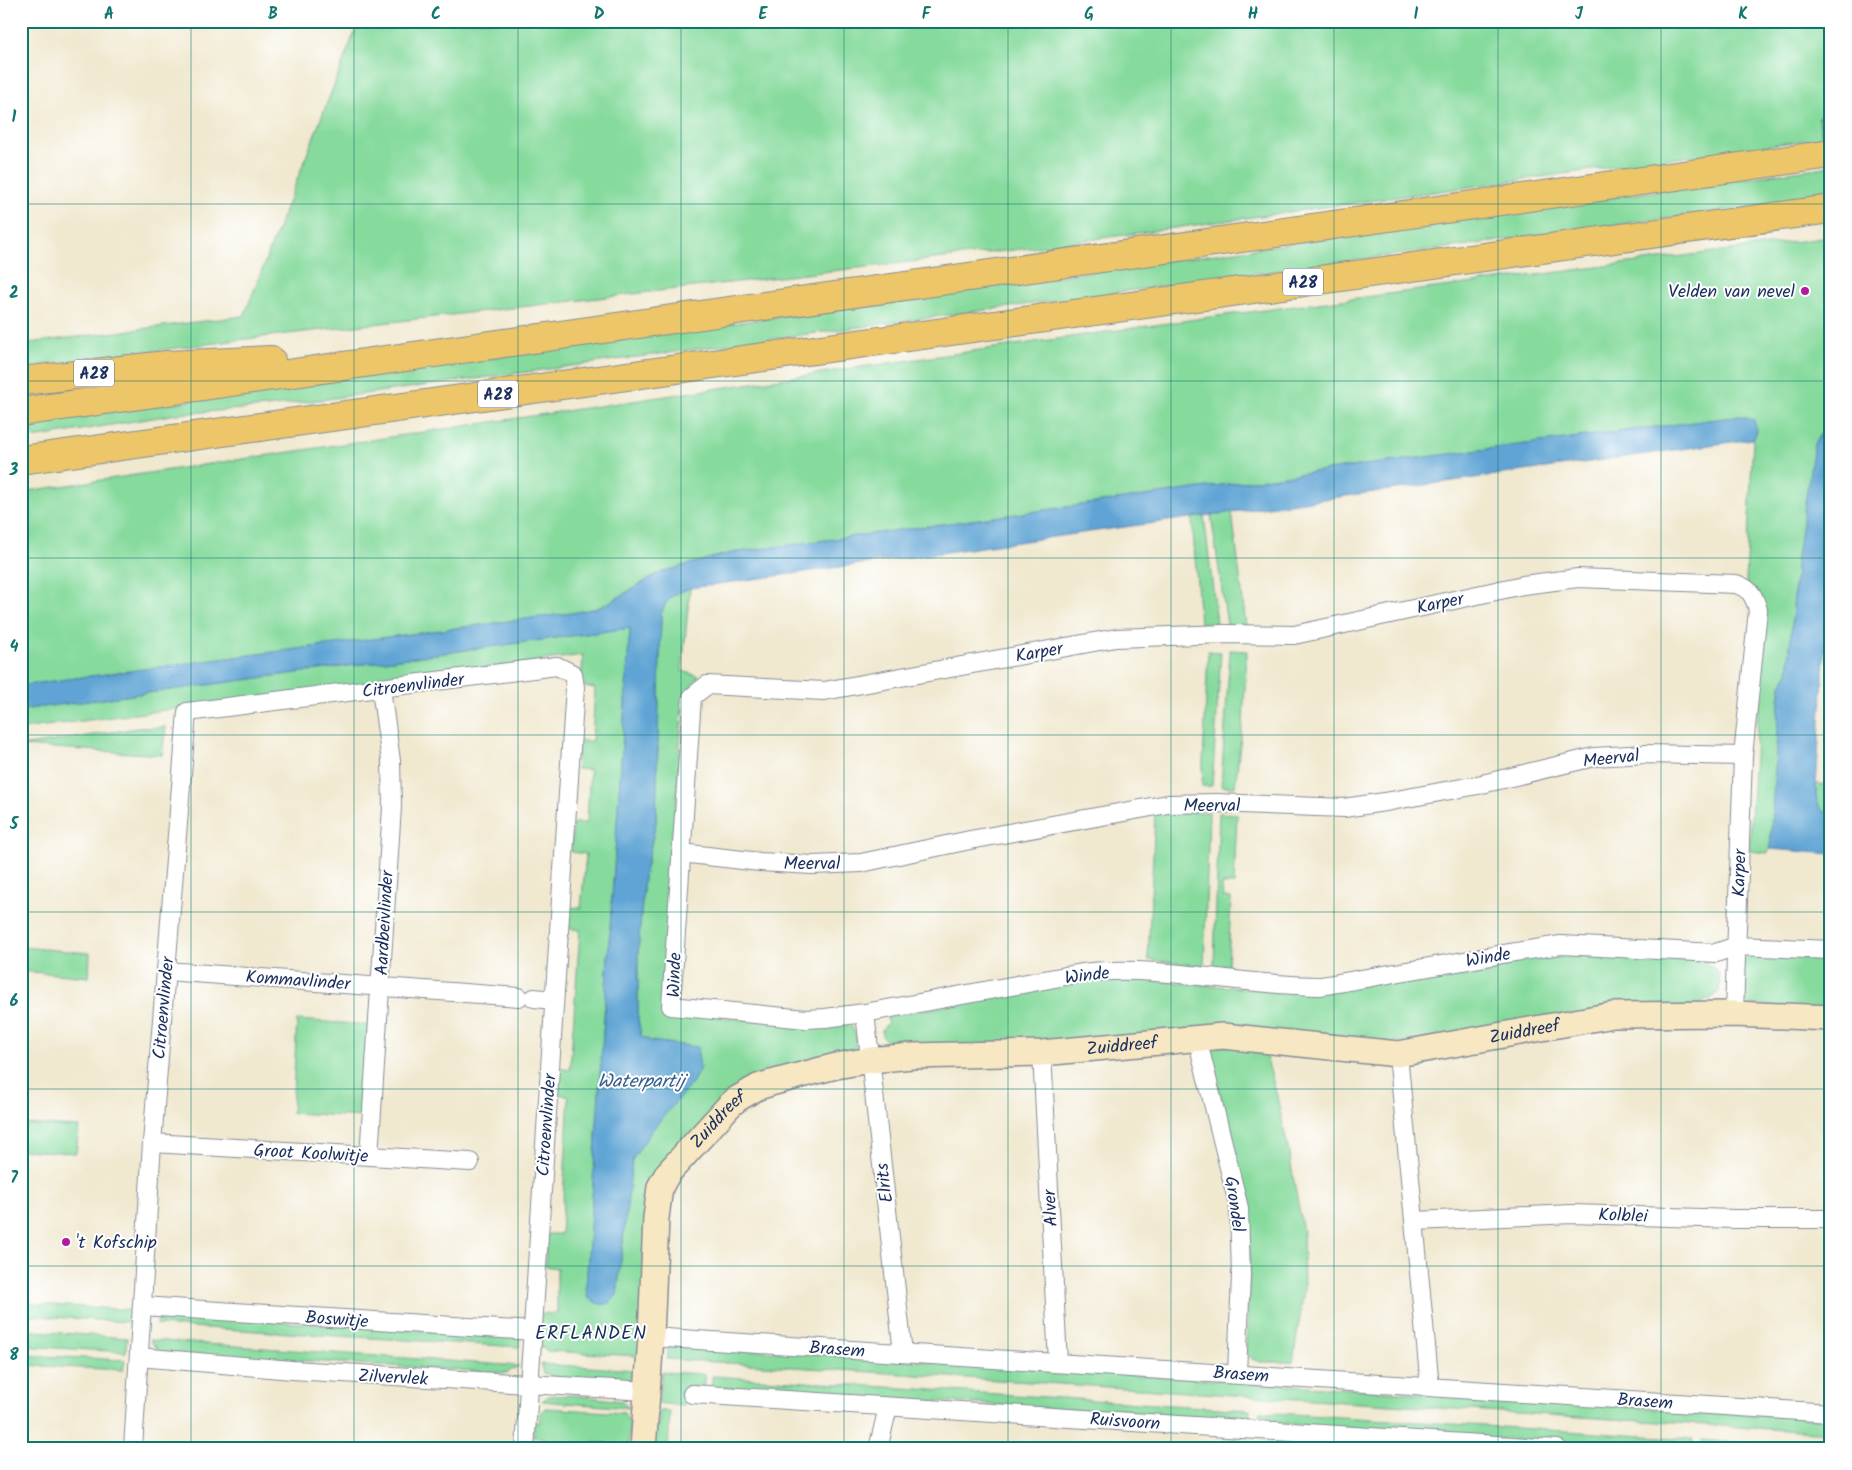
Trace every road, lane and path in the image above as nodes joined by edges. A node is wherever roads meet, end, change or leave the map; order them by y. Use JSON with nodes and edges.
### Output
{"nodes":[{"id":1,"x":1831,"y":154,"type":"edge"},
{"id":2,"x":1831,"y":209,"type":"edge"},
{"id":3,"x":439,"y":351,"type":"junction"},
{"id":4,"x":21,"y":381,"type":"edge"},
{"id":5,"x":21,"y":412,"type":"edge"},
{"id":6,"x":21,"y":460,"type":"edge"},
{"id":7,"x":707,"y":684,"type":"joint"},
{"id":8,"x":381,"y":689,"type":"junction"},
{"id":9,"x":1743,"y":756,"type":"junction"},
{"id":10,"x":681,"y":853,"type":"junction"},
{"id":11,"x":1736,"y":946,"type":"junction"},
{"id":12,"x":1831,"y":950,"type":"edge"},
{"id":13,"x":166,"y":971,"type":"junction"},
{"id":14,"x":380,"y":986,"type":"junction"},
{"id":15,"x":553,"y":1000,"type":"junction"},
{"id":16,"x":865,"y":1013,"type":"junction"},
{"id":17,"x":1734,"y":1014,"type":"junction"},
{"id":18,"x":1831,"y":1018,"type":"edge"},
{"id":19,"x":1197,"y":1038,"type":"junction"},
{"id":20,"x":1042,"y":1054,"type":"junction"},
{"id":21,"x":1398,"y":1054,"type":"junction"},
{"id":22,"x":870,"y":1060,"type":"junction"},
{"id":23,"x":152,"y":1143,"type":"junction"},
{"id":24,"x":368,"y":1156,"type":"junction"},
{"id":25,"x":470,"y":1162,"type":"dead end"},
{"id":26,"x":1831,"y":1219,"type":"edge"},
{"id":27,"x":1415,"y":1220,"type":"junction"},
{"id":28,"x":142,"y":1306,"type":"junction"},
{"id":29,"x":533,"y":1331,"type":"junction"},
{"id":30,"x":651,"y":1337,"type":"junction"},
{"id":31,"x":903,"y":1353,"type":"junction"},
{"id":32,"x":139,"y":1358,"type":"junction"},
{"id":33,"x":1058,"y":1363,"type":"junction"},
{"id":34,"x":1237,"y":1374,"type":"junction"},
{"id":35,"x":529,"y":1385,"type":"junction"},
{"id":36,"x":1430,"y":1387,"type":"junction"},
{"id":37,"x":647,"y":1391,"type":"junction"},
{"id":38,"x":692,"y":1394,"type":"dead end"},
{"id":39,"x":888,"y":1407,"type":"junction"},
{"id":40,"x":1831,"y":1413,"type":"edge"},
{"id":41,"x":133,"y":1449,"type":"edge"},
{"id":42,"x":525,"y":1449,"type":"edge"},
{"id":43,"x":643,"y":1449,"type":"edge"},
{"id":44,"x":878,"y":1449,"type":"edge"},
{"id":45,"x":1558,"y":1449,"type":"edge"}],
"edges":[{"from":1,"to":3,"type":"highway","number":"A28"},
{"from":2,"to":6,"type":"highway","number":"A28"},
{"from":3,"to":4,"type":"highway","number":"A28"},
{"from":3,"to":5,"type":"highway","number":"A28"},
{"from":7,"to":9,"type":"street","name":"Karper"},
{"from":7,"to":10,"type":"street","name":"Winde"},
{"from":8,"to":13,"type":"street","name":"Citroenvlinder"},
{"from":8,"to":14,"type":"street","name":"Aardbeivlinder"},
{"from":8,"to":15,"type":"street","name":"Citroenvlinder"},
{"from":9,"to":10,"type":"street","name":"Meerval"},
{"from":9,"to":11,"type":"street","name":"Karper"},
{"from":10,"to":16,"type":"street","name":"Winde"},
{"from":11,"to":12,"type":"street","name":"Winde"},
{"from":11,"to":16,"type":"street","name":"Winde"},
{"from":11,"to":17,"type":"street","name":"Karper"},
{"from":13,"to":14,"type":"street","name":"Kommavlinder"},
{"from":13,"to":23,"type":"street","name":"Citroenvlinder"},
{"from":14,"to":15,"type":"street","name":"Kommavlinder"},
{"from":14,"to":24,"type":"street","name":"Aardbeivlinder"},
{"from":15,"to":29,"type":"street","name":"Citroenvlinder"},
{"from":16,"to":22,"type":"street","name":"Elrits"},
{"from":17,"to":18,"type":"street","name":"Zuiddreef"},
{"from":17,"to":21,"type":"street","name":"Zuiddreef"},
{"from":19,"to":20,"type":"street","name":"Zuiddreef"},
{"from":19,"to":21,"type":"street","name":"Zuiddreef"},
{"from":19,"to":34,"type":"street","name":"Grondel"},
{"from":20,"to":22,"type":"street","name":"Zuiddreef"},
{"from":20,"to":33,"type":"street","name":"Alver"},
{"from":21,"to":27,"type":"street"},
{"from":22,"to":30,"type":"street","name":"Zuiddreef"},
{"from":22,"to":31,"type":"street","name":"Elrits"},
{"from":23,"to":24,"type":"street","name":"Groot Koolwitje"},
{"from":23,"to":28,"type":"street","name":"Citroenvlinder"},
{"from":24,"to":25,"type":"street","name":"Groot Koolwitje"},
{"from":26,"to":27,"type":"street","name":"Kolblei"},
{"from":27,"to":36,"type":"street"},
{"from":28,"to":29,"type":"street","name":"Boswitje"},
{"from":28,"to":32,"type":"street","name":"Citroenvlinder"},
{"from":29,"to":35,"type":"street","name":"Citroenvlinder"},
{"from":30,"to":31,"type":"street","name":"Brasem"},
{"from":30,"to":37,"type":"street","name":"Zuiddreef"},
{"from":31,"to":33,"type":"street","name":"Brasem"},
{"from":32,"to":35,"type":"street","name":"Zilvervlek"},
{"from":32,"to":41,"type":"street","name":"Citroenvlinder"},
{"from":33,"to":34,"type":"street","name":"Brasem"},
{"from":34,"to":36,"type":"street","name":"Brasem"},
{"from":35,"to":37,"type":"street","name":"Zilvervlek"},
{"from":35,"to":42,"type":"street","name":"Citroenvlinder"},
{"from":36,"to":40,"type":"street","name":"Brasem"},
{"from":37,"to":43,"type":"street","name":"Zuiddreef"},
{"from":38,"to":39,"type":"street","name":"Ruisvoorn"},
{"from":39,"to":44,"type":"street"},
{"from":39,"to":45,"type":"street","name":"Ruisvoorn"}]}
